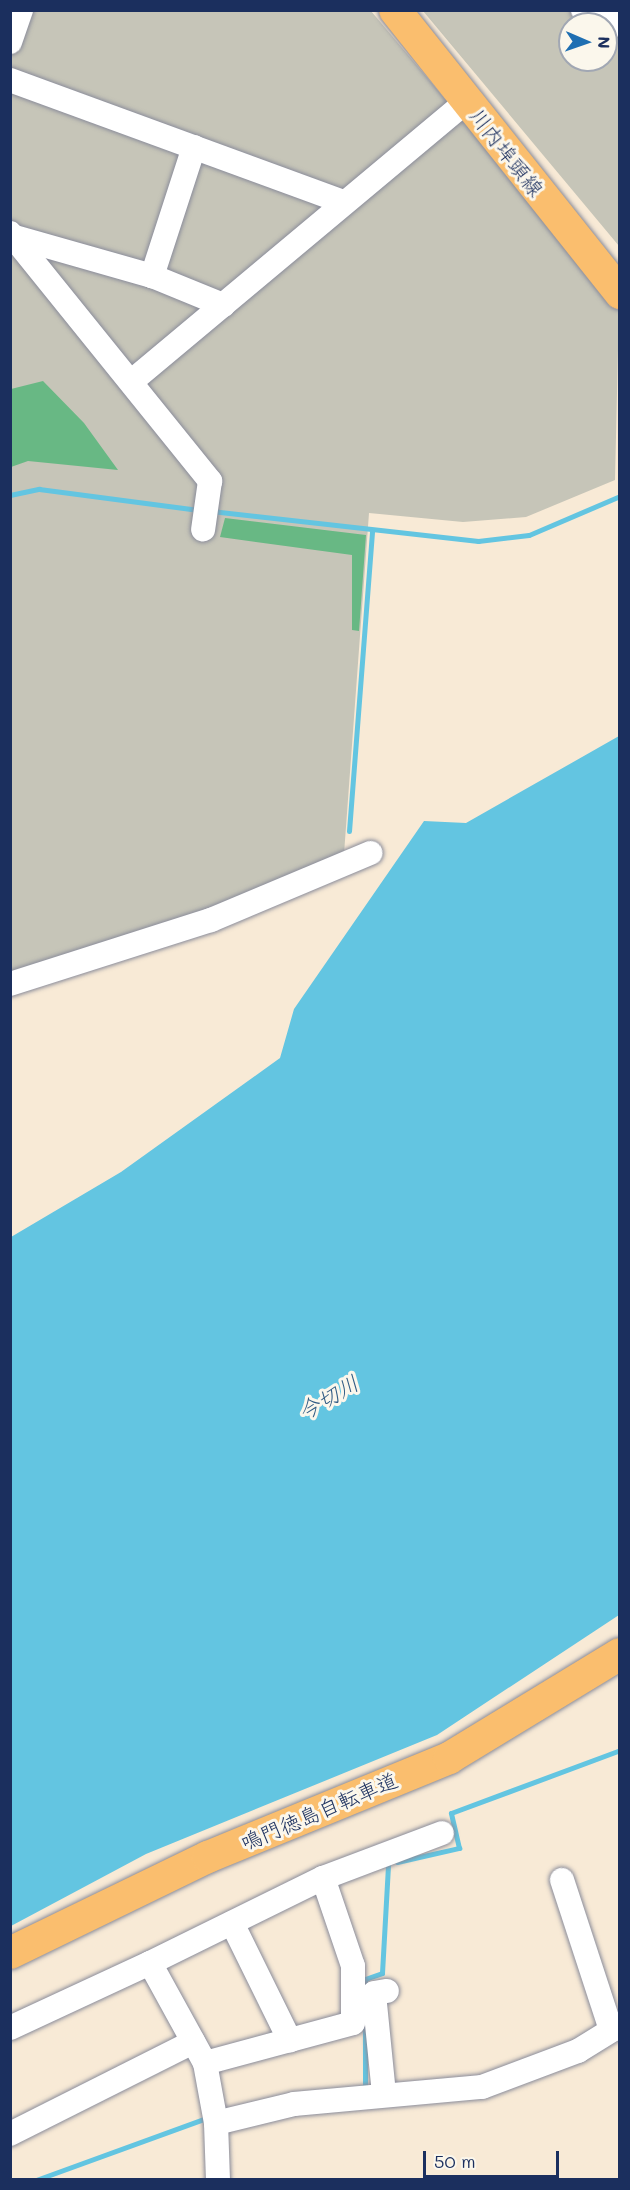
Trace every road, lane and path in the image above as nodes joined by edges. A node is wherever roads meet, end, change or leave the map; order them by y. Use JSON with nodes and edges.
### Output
{"nodes":[{"id":1,"x":21,"y":10,"type":"edge"},
{"id":2,"x":395,"y":10,"type":"edge"},
{"id":3,"x":582,"y":10,"type":"edge"},
{"id":4,"x":620,"y":25,"type":"edge"},
{"id":5,"x":10,"y":42,"type":"edge"},
{"id":6,"x":10,"y":80,"type":"edge"},
{"id":7,"x":466,"y":100,"type":"junction"},
{"id":8,"x":194,"y":147,"type":"junction"},
{"id":9,"x":344,"y":202,"type":"junction"},
{"id":10,"x":12,"y":234,"type":"edge"},
{"id":11,"x":152,"y":276,"type":"junction"},
{"id":12,"x":619,"y":291,"type":"edge"},
{"id":13,"x":223,"y":305,"type":"junction"},
{"id":14,"x":132,"y":381,"type":"junction"},
{"id":15,"x":203,"y":530,"type":"dead end"},
{"id":16,"x":370,"y":853,"type":"dead end"},
{"id":17,"x":10,"y":984,"type":"edge"},
{"id":18,"x":620,"y":1654,"type":"edge"},
{"id":19,"x":442,"y":1833,"type":"dead end"},
{"id":20,"x":323,"y":1878,"type":"junction"},
{"id":21,"x":562,"y":1880,"type":"dead end"},
{"id":22,"x":232,"y":1923,"type":"junction"},
{"id":23,"x":10,"y":1953,"type":"edge"},
{"id":24,"x":150,"y":1963,"type":"junction"},
{"id":25,"x":387,"y":1990,"type":"dead end"},
{"id":26,"x":615,"y":2027,"type":"edge"},
{"id":27,"x":10,"y":2028,"type":"edge"},
{"id":28,"x":290,"y":2041,"type":"junction"},
{"id":29,"x":193,"y":2042,"type":"junction"},
{"id":30,"x":205,"y":2063,"type":"junction"},
{"id":31,"x":384,"y":2094,"type":"junction"},
{"id":32,"x":216,"y":2123,"type":"junction"},
{"id":33,"x":10,"y":2134,"type":"edge"},
{"id":34,"x":218,"y":2180,"type":"edge"}],
"edges":[{"from":1,"to":5,"type":"street"},
{"from":2,"to":7,"type":"main road","name":"川内埠頭線"},
{"from":3,"to":4,"type":"street"},
{"from":6,"to":8,"type":"street"},
{"from":7,"to":9,"type":"street"},
{"from":7,"to":12,"type":"main road","name":"川内埠頭線"},
{"from":8,"to":9,"type":"street"},
{"from":8,"to":11,"type":"street"},
{"from":9,"to":13,"type":"street"},
{"from":10,"to":11,"type":"street"},
{"from":10,"to":14,"type":"street"},
{"from":11,"to":13,"type":"street"},
{"from":13,"to":14,"type":"street"},
{"from":14,"to":15,"type":"street"},
{"from":16,"to":17,"type":"street"},
{"from":18,"to":23,"type":"main road","name":"鳴門徳島自転車道"},
{"from":19,"to":20,"type":"street"},
{"from":20,"to":22,"type":"street"},
{"from":20,"to":28,"type":"street"},
{"from":21,"to":26,"type":"street"},
{"from":22,"to":24,"type":"street"},
{"from":22,"to":28,"type":"street"},
{"from":24,"to":27,"type":"street"},
{"from":24,"to":29,"type":"street"},
{"from":25,"to":31,"type":"street"},
{"from":26,"to":31,"type":"street"},
{"from":28,"to":30,"type":"street"},
{"from":29,"to":30,"type":"street"},
{"from":29,"to":33,"type":"street"},
{"from":30,"to":32,"type":"street"},
{"from":31,"to":32,"type":"street"},
{"from":32,"to":34,"type":"street"}]}
